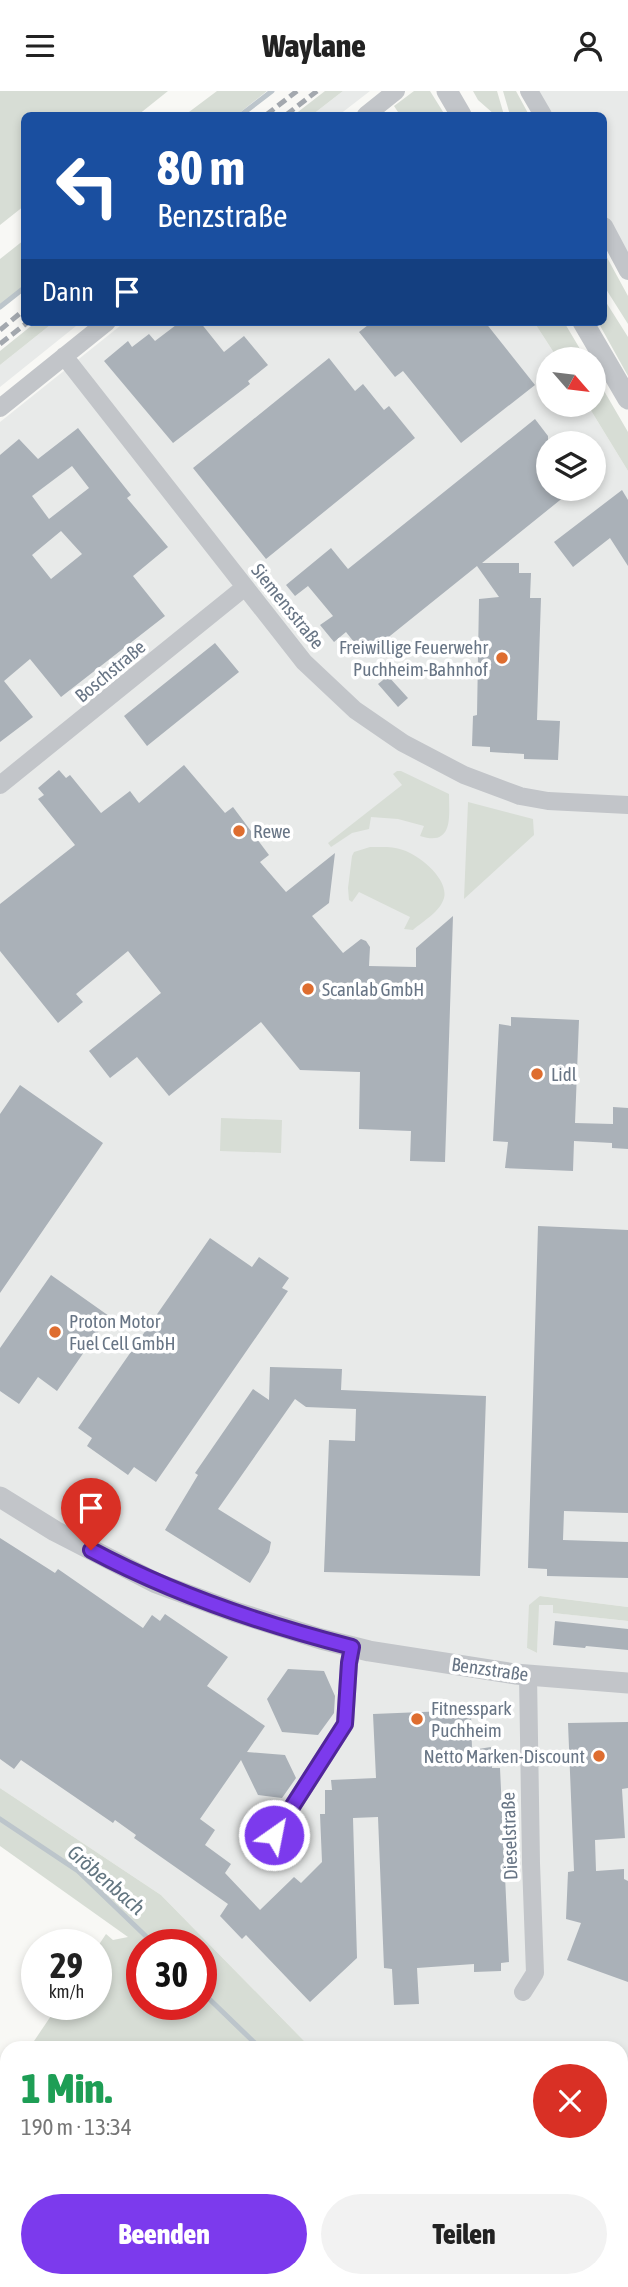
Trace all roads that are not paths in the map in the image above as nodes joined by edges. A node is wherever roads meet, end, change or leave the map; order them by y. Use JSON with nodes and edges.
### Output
{"nodes":[{"id":1,"x":396,"y":91,"type":"edge"},
{"id":2,"x":447,"y":91,"type":"edge"},
{"id":3,"x":530,"y":91,"type":"edge"},
{"id":4,"x":370,"y":112,"type":"edge"},
{"id":5,"x":459,"y":112,"type":"edge"},
{"id":6,"x":541,"y":112,"type":"edge"},
{"id":7,"x":607,"y":232,"type":"edge"},
{"id":8,"x":628,"y":271,"type":"edge"},
{"id":9,"x":102,"y":326,"type":"edge"},
{"id":10,"x":585,"y":326,"type":"edge"},
{"id":11,"x":64,"y":356,"type":"junction"},
{"id":12,"x":628,"y":399,"type":"edge"},
{"id":13,"x":0,"y":408,"type":"edge"},
{"id":14,"x":245,"y":587,"type":"junction"},
{"id":15,"x":0,"y":785,"type":"edge"},
{"id":16,"x":628,"y":805,"type":"edge"},
{"id":17,"x":0,"y":1497,"type":"edge"},
{"id":18,"x":352,"y":1647,"type":"junction"},
{"id":19,"x":527,"y":1675,"type":"junction"},
{"id":20,"x":628,"y":1683,"type":"edge"},
{"id":21,"x":274,"y":1835,"type":"dead end"},
{"id":22,"x":523,"y":1991,"type":"dead end"}],
"edges":[{"from":1,"to":4,"type":"street"},
{"from":2,"to":5,"type":"street"},
{"from":3,"to":6,"type":"street"},
{"from":7,"to":8,"type":"street"},
{"from":9,"to":11,"type":"street"},
{"from":10,"to":12,"type":"street"},
{"from":11,"to":13,"type":"street"},
{"from":11,"to":14,"type":"street","name":"Siemensstraße"},
{"from":14,"to":15,"type":"street","name":"Boschstraße"},
{"from":14,"to":16,"type":"street","name":"Siemensstraße"},
{"from":17,"to":18,"type":"street","name":"Benzstraße"},
{"from":18,"to":19,"type":"street","name":"Benzstraße"},
{"from":18,"to":21,"type":"street"},
{"from":19,"to":20,"type":"street","name":"Benzstraße"},
{"from":19,"to":22,"type":"street","name":"Dieselstraße"}]}
